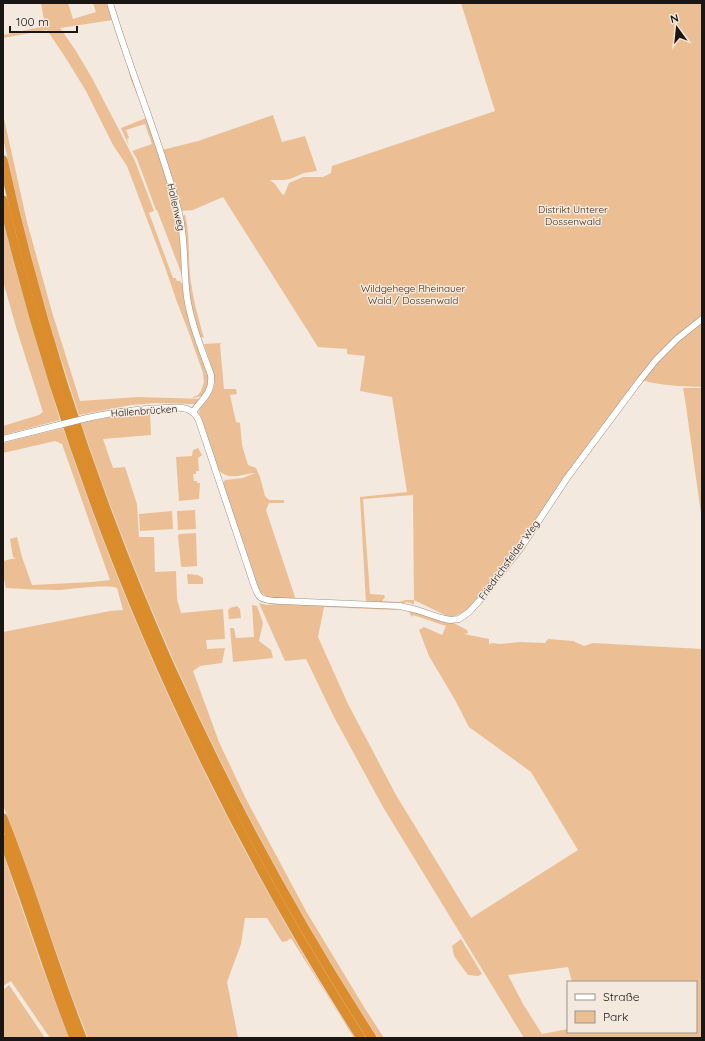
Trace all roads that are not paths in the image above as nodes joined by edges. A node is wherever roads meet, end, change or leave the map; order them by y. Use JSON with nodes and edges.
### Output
{"nodes":[{"id":1,"x":110,"y":3,"type":"edge"},
{"id":2,"x":3,"y":160,"type":"edge"},
{"id":3,"x":3,"y":200,"type":"edge"},
{"id":4,"x":702,"y":319,"type":"edge"},
{"id":5,"x":193,"y":412,"type":"junction"},
{"id":6,"x":3,"y":439,"type":"edge"},
{"id":7,"x":3,"y":818,"type":"edge"},
{"id":8,"x":3,"y":839,"type":"edge"},
{"id":9,"x":74,"y":1038,"type":"edge"},
{"id":10,"x":82,"y":1038,"type":"edge"},
{"id":11,"x":361,"y":1038,"type":"edge"},
{"id":12,"x":372,"y":1038,"type":"edge"}],
"edges":[{"from":1,"to":5,"type":"street","name":"Hallenweg"},
{"from":2,"to":12,"type":"highway"},
{"from":3,"to":11,"type":"highway"},
{"from":4,"to":5,"type":"street","name":"Friedrichsfelder Weg"},
{"from":5,"to":6,"type":"street","name":"Hallenbrücken","bridge":true},
{"from":7,"to":10,"type":"highway"},
{"from":8,"to":9,"type":"highway"}]}
